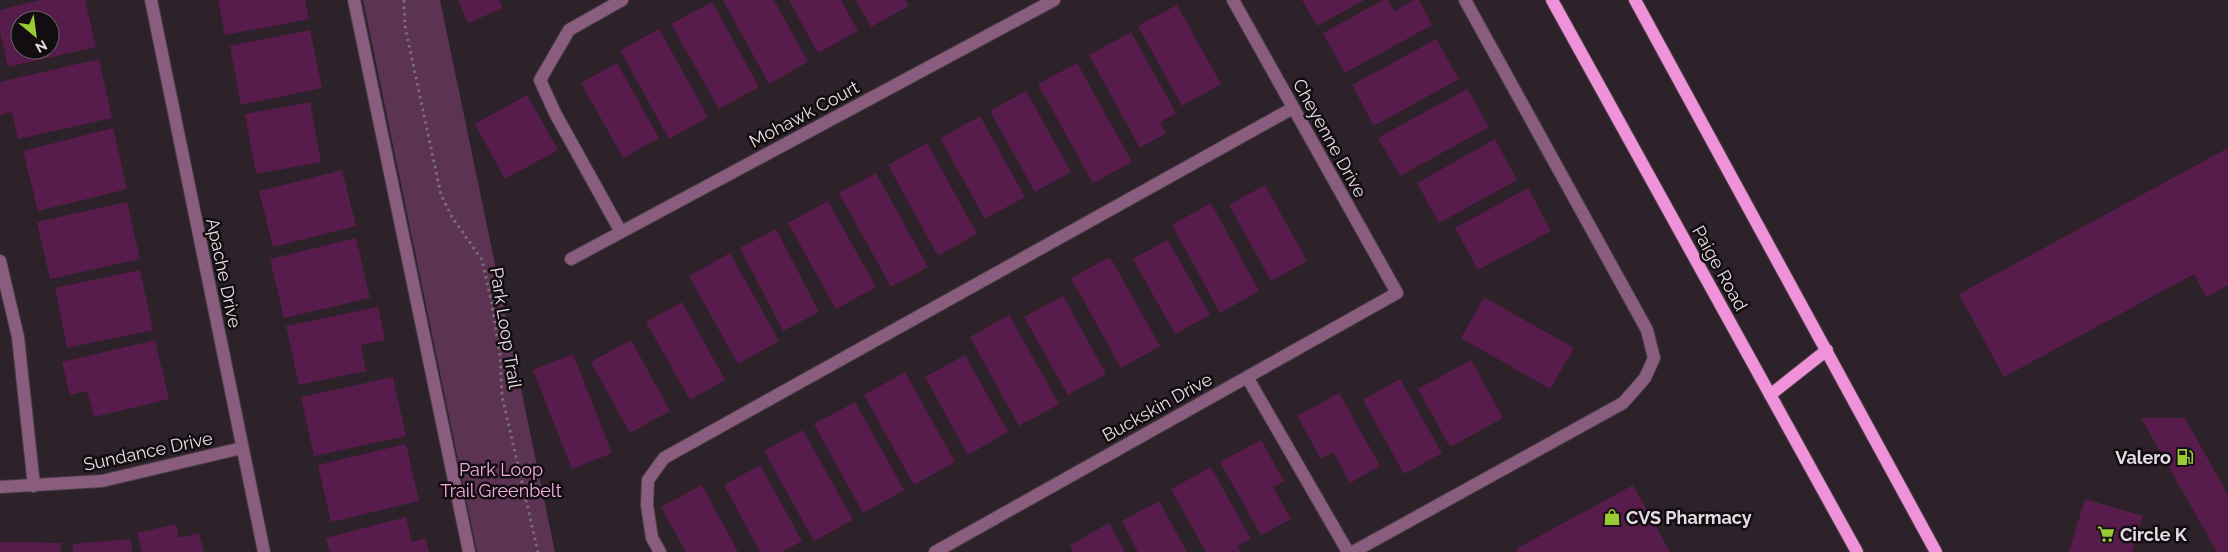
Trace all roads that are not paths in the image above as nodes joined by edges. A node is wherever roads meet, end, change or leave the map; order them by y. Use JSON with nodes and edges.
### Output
{"nodes":[{"id":1,"x":151,"y":0,"type":"edge"},
{"id":2,"x":354,"y":0,"type":"edge"},
{"id":3,"x":622,"y":0,"type":"edge"},
{"id":4,"x":1054,"y":0,"type":"edge"},
{"id":5,"x":1233,"y":0,"type":"edge"},
{"id":6,"x":1466,"y":0,"type":"edge"},
{"id":7,"x":1552,"y":0,"type":"edge"},
{"id":8,"x":1636,"y":0,"type":"edge"},
{"id":9,"x":1293,"y":108,"type":"junction"},
{"id":10,"x":620,"y":232,"type":"junction"},
{"id":11,"x":571,"y":258,"type":"dead end"},
{"id":12,"x":0,"y":261,"type":"edge"},
{"id":13,"x":1397,"y":294,"type":"joint"},
{"id":14,"x":1827,"y":350,"type":"junction"},
{"id":15,"x":1247,"y":377,"type":"junction"},
{"id":16,"x":1770,"y":395,"type":"junction"},
{"id":17,"x":242,"y":448,"type":"junction"},
{"id":18,"x":34,"y":486,"type":"junction"},
{"id":19,"x":0,"y":487,"type":"edge"},
{"id":20,"x":264,"y":552,"type":"edge"},
{"id":21,"x":469,"y":552,"type":"edge"},
{"id":22,"x":660,"y":552,"type":"edge"},
{"id":23,"x":935,"y":552,"type":"edge"},
{"id":24,"x":1348,"y":552,"type":"edge"},
{"id":25,"x":1352,"y":552,"type":"edge"},
{"id":26,"x":1858,"y":552,"type":"edge"},
{"id":27,"x":1936,"y":552,"type":"edge"}],
"edges":[{"from":1,"to":17,"type":"street","name":"Apache Drive"},
{"from":2,"to":21,"type":"street"},
{"from":3,"to":10,"type":"street"},
{"from":4,"to":10,"type":"street","name":"Mohawk Court"},
{"from":5,"to":9,"type":"street","name":"Cheyenne Drive"},
{"from":6,"to":25,"type":"street"},
{"from":7,"to":16,"type":"main road","name":"Paige Road"},
{"from":8,"to":14,"type":"main road"},
{"from":9,"to":13,"type":"street","name":"Cheyenne Drive"},
{"from":9,"to":22,"type":"street"},
{"from":10,"to":11,"type":"street","name":"Mohawk Court"},
{"from":12,"to":18,"type":"street"},
{"from":13,"to":15,"type":"street","name":"Buckskin Drive"},
{"from":14,"to":16,"type":"main road"},
{"from":14,"to":27,"type":"main road"},
{"from":15,"to":23,"type":"street","name":"Buckskin Drive"},
{"from":15,"to":24,"type":"street"},
{"from":16,"to":26,"type":"main road","name":"Paige Road"},
{"from":17,"to":18,"type":"street","name":"Sundance Drive"},
{"from":17,"to":20,"type":"street","name":"Apache Drive"},
{"from":18,"to":19,"type":"street","name":"Sundance Drive"}]}
